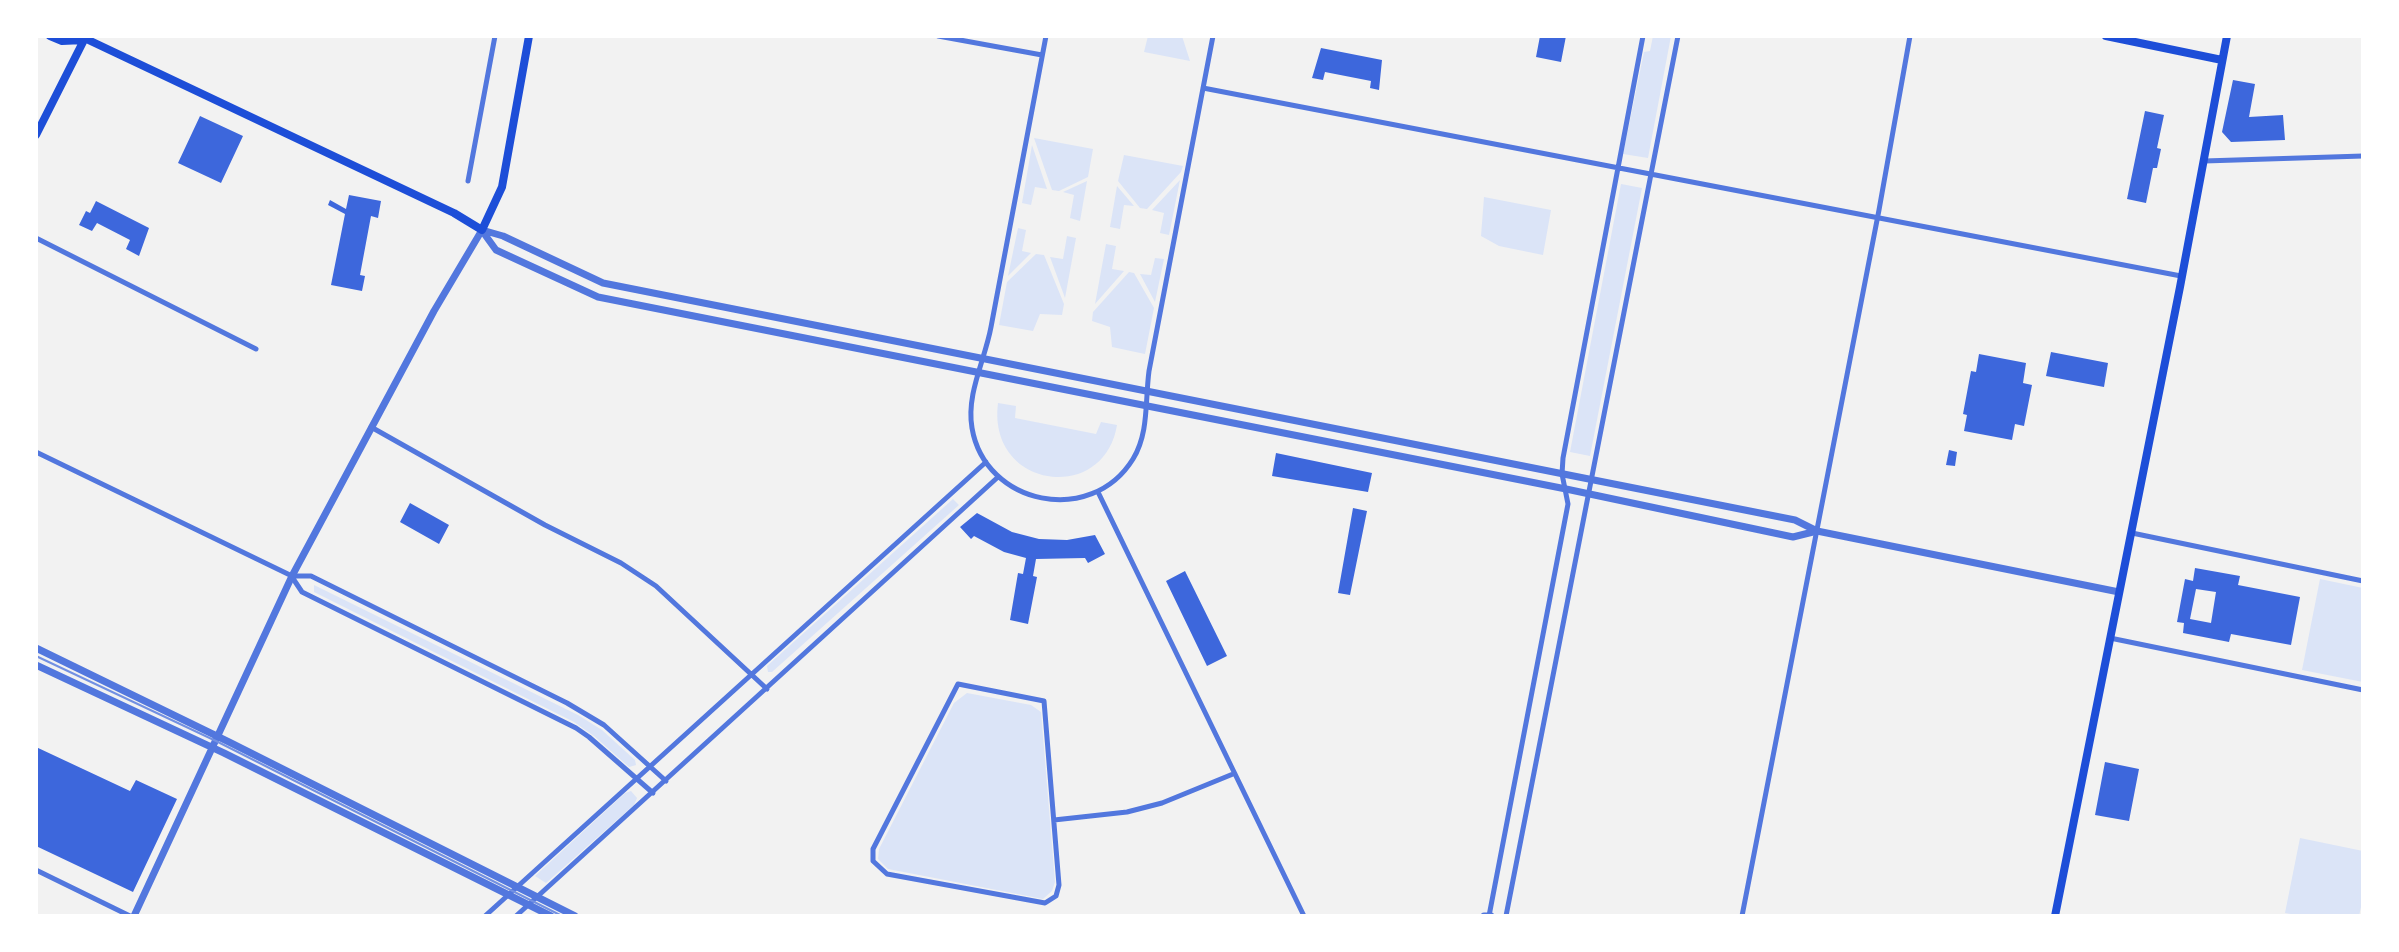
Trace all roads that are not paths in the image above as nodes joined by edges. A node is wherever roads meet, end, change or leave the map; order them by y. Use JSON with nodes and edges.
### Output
{"nodes":[{"id":1,"x":50,"y":36,"type":"edge"},
{"id":2,"x":495,"y":36,"type":"edge"},
{"id":3,"x":529,"y":36,"type":"edge"},
{"id":4,"x":938,"y":36,"type":"edge"},
{"id":5,"x":1046,"y":36,"type":"edge"},
{"id":6,"x":1213,"y":36,"type":"edge"},
{"id":7,"x":1643,"y":36,"type":"edge"},
{"id":8,"x":1678,"y":36,"type":"edge"},
{"id":9,"x":1910,"y":36,"type":"edge"},
{"id":10,"x":2106,"y":36,"type":"edge"},
{"id":11,"x":2227,"y":36,"type":"edge"},
{"id":12,"x":84,"y":37,"type":"edge"},
{"id":13,"x":1042,"y":55,"type":"junction"},
{"id":14,"x":2222,"y":60,"type":"junction"},
{"id":15,"x":1203,"y":88,"type":"junction"},
{"id":16,"x":36,"y":135,"type":"edge"},
{"id":17,"x":2363,"y":156,"type":"edge"},
{"id":18,"x":2203,"y":162,"type":"junction"},
{"id":19,"x":1618,"y":169,"type":"junction"},
{"id":20,"x":1651,"y":175,"type":"junction"},
{"id":21,"x":468,"y":181,"type":"dead end"},
{"id":22,"x":1878,"y":218,"type":"junction"},
{"id":23,"x":482,"y":230,"type":"junction"},
{"id":24,"x":36,"y":238,"type":"edge"},
{"id":25,"x":2182,"y":277,"type":"junction"},
{"id":26,"x":256,"y":349,"type":"dead end"},
{"id":27,"x":961,"y":354,"type":"junction"},
{"id":28,"x":984,"y":359,"type":"junction"},
{"id":29,"x":959,"y":368,"type":"junction"},
{"id":30,"x":979,"y":372,"type":"junction"},
{"id":31,"x":1146,"y":391,"type":"junction"},
{"id":32,"x":1172,"y":396,"type":"junction"},
{"id":33,"x":1146,"y":406,"type":"junction"},
{"id":34,"x":1170,"y":410,"type":"junction"},
{"id":35,"x":371,"y":426,"type":"junction"},
{"id":36,"x":36,"y":452,"type":"edge"},
{"id":37,"x":986,"y":462,"type":"junction"},
{"id":38,"x":1562,"y":474,"type":"junction"},
{"id":39,"x":998,"y":477,"type":"junction"},
{"id":40,"x":1591,"y":480,"type":"junction"},
{"id":41,"x":1566,"y":489,"type":"junction"},
{"id":42,"x":1098,"y":492,"type":"junction"},
{"id":43,"x":1589,"y":493,"type":"junction"},
{"id":44,"x":1817,"y":531,"type":"junction"},
{"id":45,"x":2132,"y":533,"type":"junction"},
{"id":46,"x":292,"y":576,"type":"junction"},
{"id":47,"x":2363,"y":581,"type":"edge"},
{"id":48,"x":2119,"y":592,"type":"junction"},
{"id":49,"x":2110,"y":638,"type":"junction"},
{"id":50,"x":36,"y":648,"type":"edge"},
{"id":51,"x":36,"y":665,"type":"edge"},
{"id":52,"x":751,"y":676,"type":"junction"},
{"id":53,"x":767,"y":689,"type":"junction"},
{"id":54,"x":2363,"y":690,"type":"edge"},
{"id":55,"x":218,"y":736,"type":"junction"},
{"id":56,"x":213,"y":748,"type":"junction"},
{"id":57,"x":650,"y":767,"type":"junction"},
{"id":58,"x":1233,"y":774,"type":"junction"},
{"id":59,"x":638,"y":779,"type":"junction"},
{"id":60,"x":666,"y":781,"type":"junction"},
{"id":61,"x":653,"y":793,"type":"junction"},
{"id":62,"x":1054,"y":820,"type":"junction"},
{"id":63,"x":36,"y":870,"type":"edge"},
{"id":64,"x":519,"y":887,"type":"junction"},
{"id":65,"x":510,"y":895,"type":"junction"},
{"id":66,"x":538,"y":897,"type":"junction"},
{"id":67,"x":529,"y":905,"type":"junction"},
{"id":68,"x":132,"y":916,"type":"edge"},
{"id":69,"x":485,"y":916,"type":"edge"},
{"id":70,"x":516,"y":916,"type":"edge"},
{"id":71,"x":551,"y":916,"type":"edge"},
{"id":72,"x":575,"y":916,"type":"edge"},
{"id":73,"x":1304,"y":916,"type":"edge"},
{"id":74,"x":1488,"y":916,"type":"edge"},
{"id":75,"x":1506,"y":916,"type":"edge"},
{"id":76,"x":1742,"y":916,"type":"edge"},
{"id":77,"x":2055,"y":916,"type":"edge"}],
"edges":[{"from":1,"to":12,"type":"main road"},
{"from":2,"to":21,"type":"street"},
{"from":3,"to":23,"type":"main road"},
{"from":4,"to":13,"type":"street"},
{"from":5,"to":13,"type":"street"},
{"from":6,"to":15,"type":"street"},
{"from":7,"to":19,"type":"street"},
{"from":8,"to":20,"type":"street"},
{"from":9,"to":22,"type":"street"},
{"from":10,"to":14,"type":"main road"},
{"from":11,"to":14,"type":"main road"},
{"from":12,"to":16,"type":"main road"},
{"from":12,"to":23,"type":"main road"},
{"from":13,"to":28,"type":"street"},
{"from":14,"to":18,"type":"main road"},
{"from":15,"to":19,"type":"street"},
{"from":15,"to":31,"type":"street"},
{"from":17,"to":18,"type":"street"},
{"from":18,"to":25,"type":"main road"},
{"from":19,"to":20,"type":"street"},
{"from":19,"to":38,"type":"street"},
{"from":20,"to":22,"type":"street"},
{"from":20,"to":40,"type":"street"},
{"from":22,"to":25,"type":"street"},
{"from":22,"to":44,"type":"street"},
{"from":23,"to":27,"type":"street"},
{"from":23,"to":29,"type":"street"},
{"from":23,"to":35,"type":"street"},
{"from":24,"to":26,"type":"street"},
{"from":25,"to":45,"type":"main road"},
{"from":27,"to":28,"type":"street"},
{"from":27,"to":29,"type":"street"},
{"from":28,"to":30,"type":"street"},
{"from":28,"to":31,"type":"street"},
{"from":29,"to":30,"type":"street"},
{"from":30,"to":33,"type":"street"},
{"from":30,"to":37,"type":"street"},
{"from":31,"to":32,"type":"street"},
{"from":31,"to":33,"type":"street"},
{"from":32,"to":34,"type":"street"},
{"from":32,"to":38,"type":"street"},
{"from":33,"to":34,"type":"street"},
{"from":33,"to":42,"type":"street"},
{"from":34,"to":41,"type":"street"},
{"from":35,"to":46,"type":"street"},
{"from":35,"to":52,"type":"street"},
{"from":36,"to":46,"type":"street"},
{"from":37,"to":39,"type":"street"},
{"from":37,"to":52,"type":"street"},
{"from":38,"to":40,"type":"street"},
{"from":38,"to":41,"type":"street"},
{"from":39,"to":42,"type":"street"},
{"from":39,"to":53,"type":"street"},
{"from":40,"to":43,"type":"street"},
{"from":40,"to":44,"type":"street"},
{"from":41,"to":43,"type":"street"},
{"from":41,"to":74,"type":"street"},
{"from":42,"to":58,"type":"street"},
{"from":43,"to":44,"type":"street"},
{"from":43,"to":75,"type":"street"},
{"from":44,"to":48,"type":"street"},
{"from":44,"to":76,"type":"street"},
{"from":45,"to":47,"type":"street"},
{"from":45,"to":48,"type":"main road"},
{"from":46,"to":55,"type":"street"},
{"from":46,"to":57,"type":"street"},
{"from":46,"to":59,"type":"street"},
{"from":48,"to":49,"type":"main road"},
{"from":49,"to":54,"type":"street"},
{"from":49,"to":77,"type":"main road"},
{"from":50,"to":55,"type":"street"},
{"from":51,"to":56,"type":"street"},
{"from":52,"to":53,"type":"street"},
{"from":52,"to":57,"type":"street"},
{"from":53,"to":60,"type":"street"},
{"from":55,"to":56,"type":"street"},
{"from":55,"to":64,"type":"street"},
{"from":56,"to":65,"type":"street"},
{"from":56,"to":68,"type":"street"},
{"from":57,"to":59,"type":"street"},
{"from":57,"to":60,"type":"street"},
{"from":58,"to":62,"type":"street"},
{"from":58,"to":73,"type":"street"},
{"from":59,"to":61,"type":"street"},
{"from":59,"to":64,"type":"street"},
{"from":60,"to":61,"type":"street"},
{"from":61,"to":66,"type":"street"},
{"from":62,"to":62,"type":"street"},
{"from":63,"to":68,"type":"street"},
{"from":64,"to":65,"type":"street"},
{"from":64,"to":66,"type":"street"},
{"from":65,"to":67,"type":"street"},
{"from":65,"to":69,"type":"street"},
{"from":66,"to":67,"type":"street"},
{"from":66,"to":72,"type":"street"},
{"from":67,"to":70,"type":"street"},
{"from":67,"to":71,"type":"street"}]}
